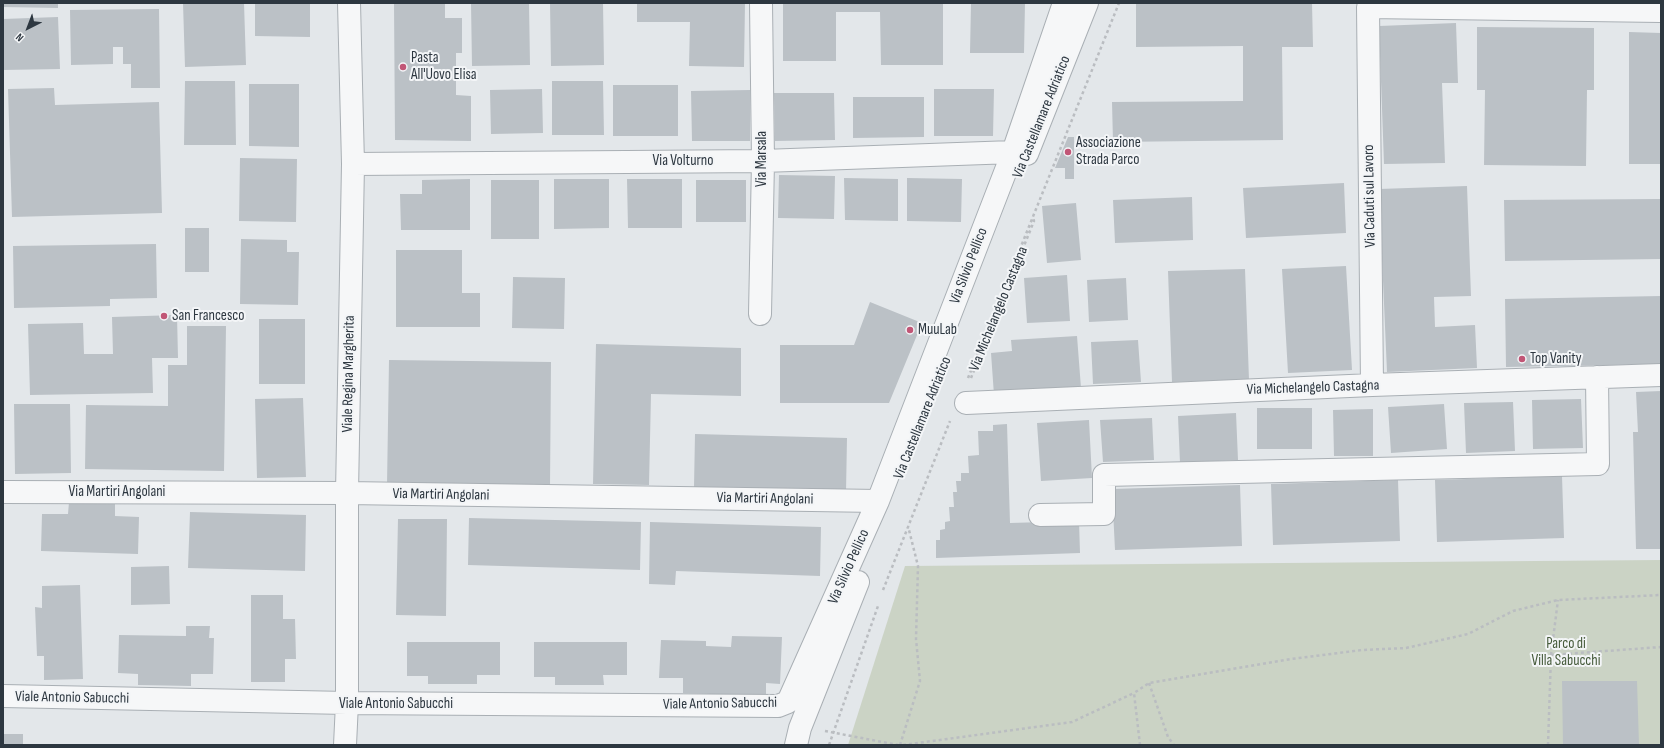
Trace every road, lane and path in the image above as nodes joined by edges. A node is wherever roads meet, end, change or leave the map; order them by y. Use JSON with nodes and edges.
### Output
{"nodes":[{"id":1,"x":349,"y":3,"type":"edge"},
{"id":2,"x":761,"y":3,"type":"edge"},
{"id":3,"x":1064,"y":3,"type":"edge"},
{"id":4,"x":1087,"y":3,"type":"edge"},
{"id":5,"x":1119,"y":3,"type":"edge"},
{"id":6,"x":1661,"y":11,"type":"edge"},
{"id":7,"x":1013,"y":152,"type":"junction"},
{"id":8,"x":763,"y":161,"type":"junction"},
{"id":9,"x":353,"y":164,"type":"junction"},
{"id":10,"x":760,"y":314,"type":"dead end"},
{"id":11,"x":1661,"y":375,"type":"edge"},
{"id":12,"x":1597,"y":377,"type":"junction"},
{"id":13,"x":968,"y":381,"type":"dead end"},
{"id":14,"x":1372,"y":385,"type":"junction"},
{"id":15,"x":959,"y":410,"type":"joint"},
{"id":16,"x":3,"y":492,"type":"edge"},
{"id":17,"x":347,"y":493,"type":"junction"},
{"id":18,"x":878,"y":501,"type":"junction"},
{"id":19,"x":1040,"y":515,"type":"dead end"},
{"id":20,"x":908,"y":526,"type":"junction"},
{"id":21,"x":882,"y":593,"type":"dead end"},
{"id":22,"x":1661,"y":595,"type":"edge"},
{"id":23,"x":880,"y":600,"type":"dead end"},
{"id":24,"x":1558,"y":600,"type":"junction"},
{"id":25,"x":1661,"y":647,"type":"edge"},
{"id":26,"x":1551,"y":656,"type":"junction"},
{"id":27,"x":1149,"y":683,"type":"junction"},
{"id":28,"x":1134,"y":693,"type":"junction"},
{"id":29,"x":3,"y":696,"type":"edge"},
{"id":30,"x":788,"y":702,"type":"joint"},
{"id":31,"x":347,"y":703,"type":"junction"},
{"id":32,"x":833,"y":732,"type":"junction"},
{"id":33,"x":346,"y":745,"type":"edge"},
{"id":34,"x":796,"y":745,"type":"edge"},
{"id":35,"x":829,"y":745,"type":"edge"},
{"id":36,"x":900,"y":745,"type":"edge"},
{"id":37,"x":1140,"y":745,"type":"edge"},
{"id":38,"x":1174,"y":745,"type":"edge"},
{"id":39,"x":1548,"y":745,"type":"edge"}],
"edges":[{"from":1,"to":9,"type":"street","name":"Viale Regina Margherita"},
{"from":2,"to":8,"type":"street","name":"Via Marsala"},
{"from":3,"to":7,"type":"street","name":"Via Silvio Pellico"},
{"from":4,"to":34,"type":"street","name":"Via Castellamare Adriatico"},
{"from":5,"to":13,"type":"path","name":"Via Castellamare Adriatico"},
{"from":6,"to":14,"type":"street","name":"Via Caduti sul Lavoro"},
{"from":7,"to":8,"type":"street","name":"Via Volturno"},
{"from":7,"to":18,"type":"street","name":"Via Silvio Pellico"},
{"from":8,"to":9,"type":"street","name":"Via Volturno"},
{"from":8,"to":10,"type":"street","name":"Via Marsala"},
{"from":9,"to":17,"type":"street","name":"Viale Regina Margherita"},
{"from":11,"to":12,"type":"street","name":"Via Michelangelo Castagna"},
{"from":12,"to":14,"type":"street","name":"Via Michelangelo Castagna"},
{"from":12,"to":19,"type":"street"},
{"from":14,"to":15,"type":"street","name":"Via Michelangelo Castagna"},
{"from":15,"to":20,"type":"path","name":"Via Castellamare Adriatico"},
{"from":16,"to":17,"type":"street","name":"Via Martiri Angolani"},
{"from":17,"to":18,"type":"street","name":"Via Martiri Angolani"},
{"from":17,"to":31,"type":"street","name":"Viale Regina Margherita"},
{"from":18,"to":30,"type":"street","name":"Via Silvio Pellico"},
{"from":20,"to":21,"type":"path","name":"Via Castellamare Adriatico"},
{"from":20,"to":36,"type":"path"},
{"from":22,"to":24,"type":"path"},
{"from":23,"to":32,"type":"path"},
{"from":24,"to":26,"type":"path"},
{"from":24,"to":27,"type":"path"},
{"from":25,"to":26,"type":"path"},
{"from":26,"to":39,"type":"path"},
{"from":27,"to":28,"type":"path"},
{"from":27,"to":38,"type":"path"},
{"from":28,"to":36,"type":"path"},
{"from":28,"to":37,"type":"path"},
{"from":29,"to":31,"type":"street","name":"Viale Antonio Sabucchi"},
{"from":30,"to":31,"type":"street","name":"Viale Antonio Sabucchi"},
{"from":31,"to":33,"type":"street","name":"Viale Regina Margherita"},
{"from":32,"to":35,"type":"path"},
{"from":32,"to":36,"type":"path"}]}
